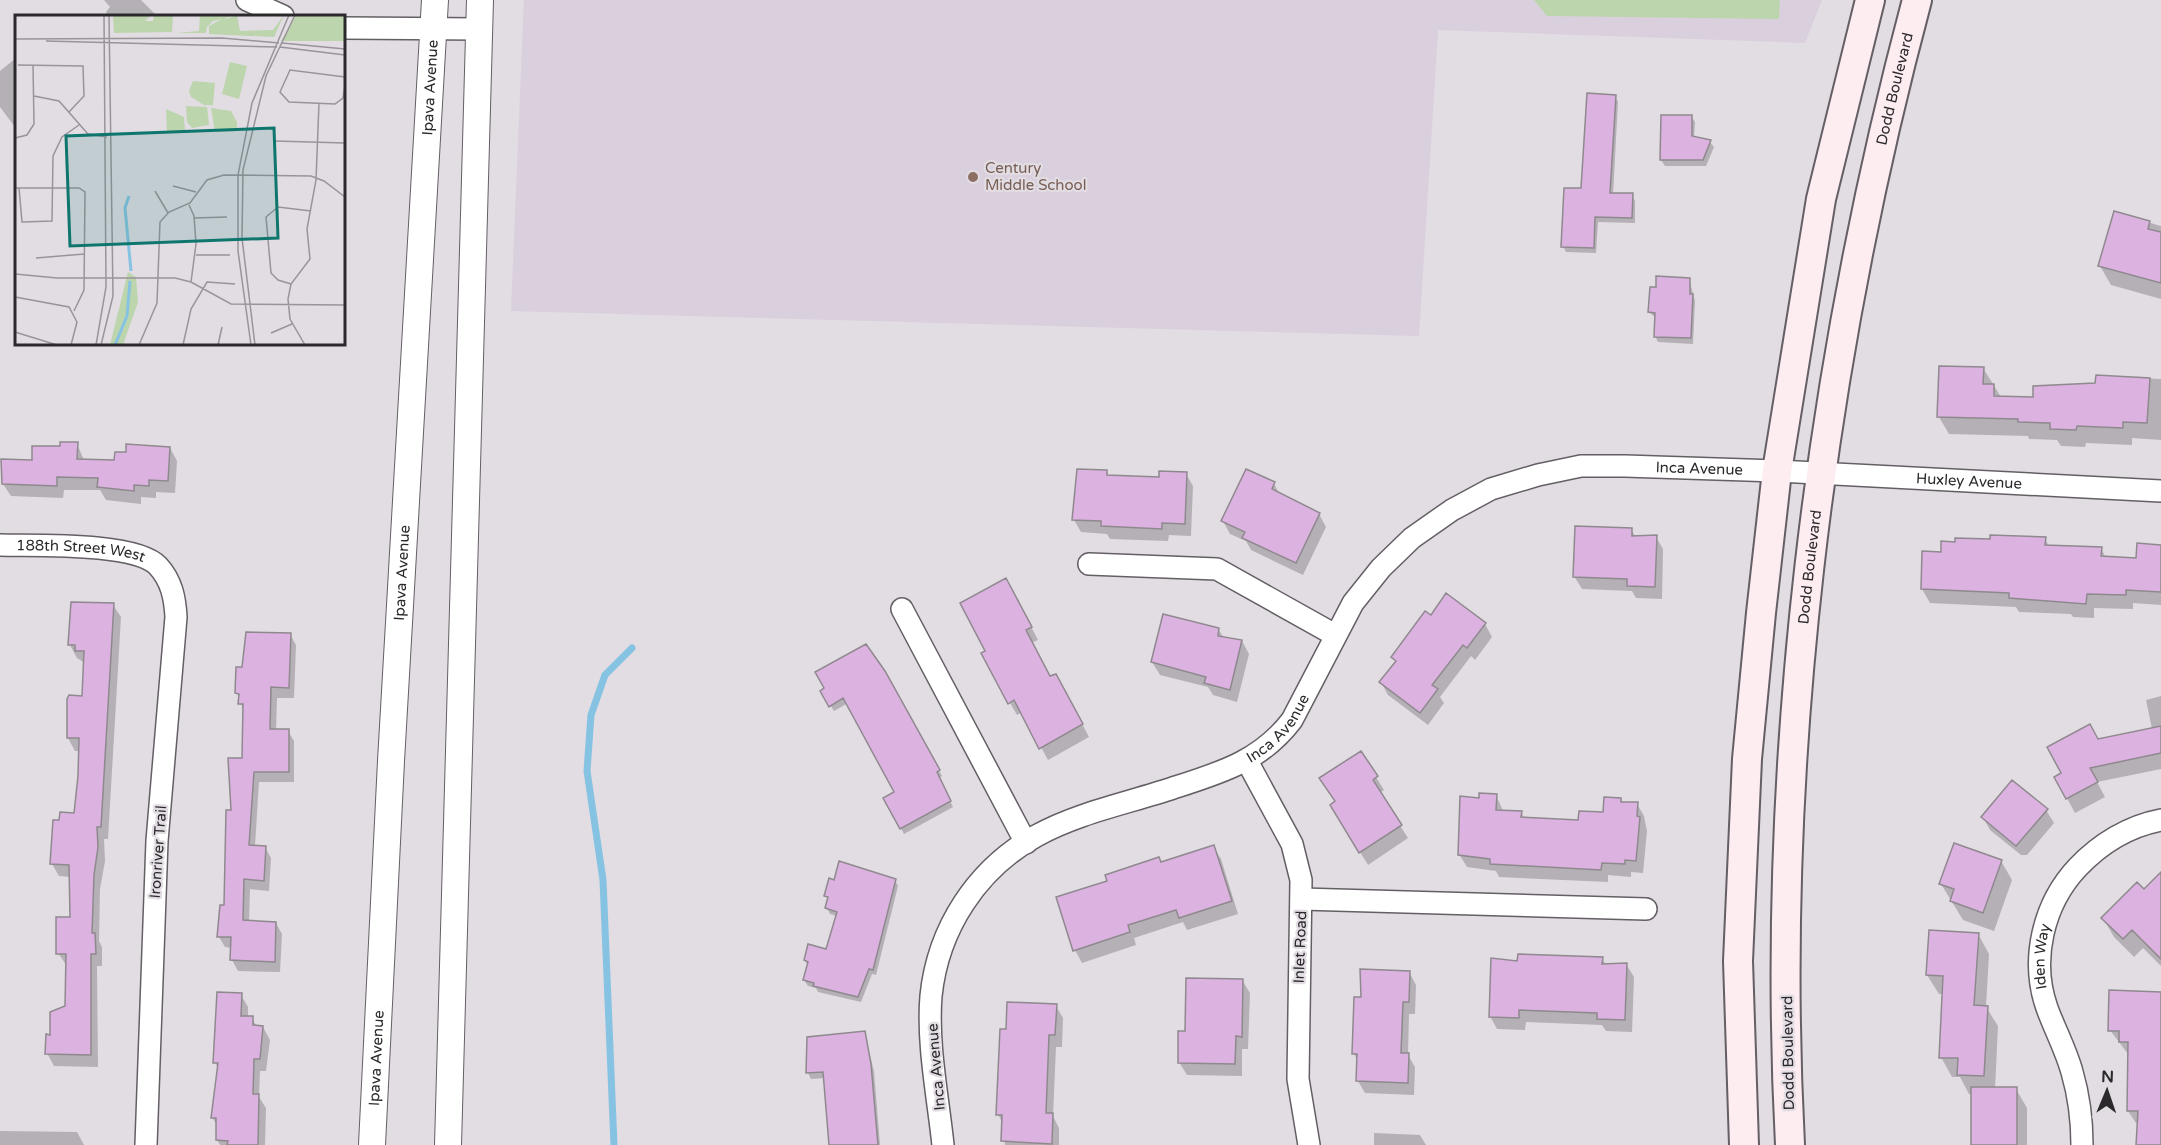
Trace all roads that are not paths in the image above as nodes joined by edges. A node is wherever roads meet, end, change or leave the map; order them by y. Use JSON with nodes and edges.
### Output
{"nodes":[{"id":1,"x":247,"y":0,"type":"edge"},
{"id":2,"x":435,"y":0,"type":"edge"},
{"id":3,"x":480,"y":0,"type":"edge"},
{"id":4,"x":1870,"y":0,"type":"edge"},
{"id":5,"x":1917,"y":0,"type":"edge"},
{"id":6,"x":281,"y":15,"type":"edge"},
{"id":7,"x":345,"y":28,"type":"edge"},
{"id":8,"x":435,"y":28,"type":"junction"},
{"id":9,"x":479,"y":29,"type":"junction"},
{"id":10,"x":1777,"y":471,"type":"junction"},
{"id":11,"x":1823,"y":473,"type":"junction"},
{"id":12,"x":2161,"y":491,"type":"edge"},
{"id":13,"x":0,"y":545,"type":"edge"},
{"id":14,"x":1089,"y":564,"type":"dead end"},
{"id":15,"x":158,"y":565,"type":"joint"},
{"id":16,"x":902,"y":609,"type":"dead end"},
{"id":17,"x":1335,"y":634,"type":"junction"},
{"id":18,"x":1247,"y":761,"type":"junction"},
{"id":19,"x":2161,"y":820,"type":"edge"},
{"id":20,"x":1026,"y":843,"type":"junction"},
{"id":21,"x":1302,"y":899,"type":"junction"},
{"id":22,"x":1646,"y":909,"type":"dead end"},
{"id":23,"x":146,"y":1145,"type":"edge"},
{"id":24,"x":372,"y":1145,"type":"edge"},
{"id":25,"x":448,"y":1145,"type":"edge"},
{"id":26,"x":943,"y":1145,"type":"edge"},
{"id":27,"x":1309,"y":1145,"type":"edge"},
{"id":28,"x":1744,"y":1145,"type":"edge"},
{"id":29,"x":1790,"y":1145,"type":"edge"},
{"id":30,"x":2082,"y":1145,"type":"edge"}],
"edges":[{"from":1,"to":6,"type":"street"},
{"from":2,"to":8,"type":"street","name":"Ipava Avenue"},
{"from":3,"to":9,"type":"street"},
{"from":4,"to":10,"type":"main road"},
{"from":5,"to":11,"type":"main road","name":"Dodd Boulevard"},
{"from":7,"to":8,"type":"street"},
{"from":8,"to":9,"type":"street"},
{"from":8,"to":24,"type":"street","name":"Ipava Avenue"},
{"from":9,"to":25,"type":"street"},
{"from":10,"to":11,"type":"street","name":"Huxley Avenue"},
{"from":10,"to":17,"type":"street","name":"Inca Avenue"},
{"from":10,"to":28,"type":"main road"},
{"from":11,"to":12,"type":"street","name":"Huxley Avenue"},
{"from":11,"to":29,"type":"main road","name":"Dodd Boulevard"},
{"from":13,"to":15,"type":"street","name":"188th Street West"},
{"from":14,"to":17,"type":"street"},
{"from":15,"to":23,"type":"street","name":"Ironriver Trail"},
{"from":16,"to":20,"type":"street"},
{"from":17,"to":18,"type":"street","name":"Inca Avenue"},
{"from":18,"to":20,"type":"street","name":"Inca Avenue"},
{"from":18,"to":21,"type":"street","name":"Inlet Road"},
{"from":19,"to":30,"type":"street","name":"Iden Way"},
{"from":20,"to":26,"type":"street","name":"Inca Avenue"},
{"from":21,"to":22,"type":"street"},
{"from":21,"to":27,"type":"street","name":"Inlet Road"}]}
